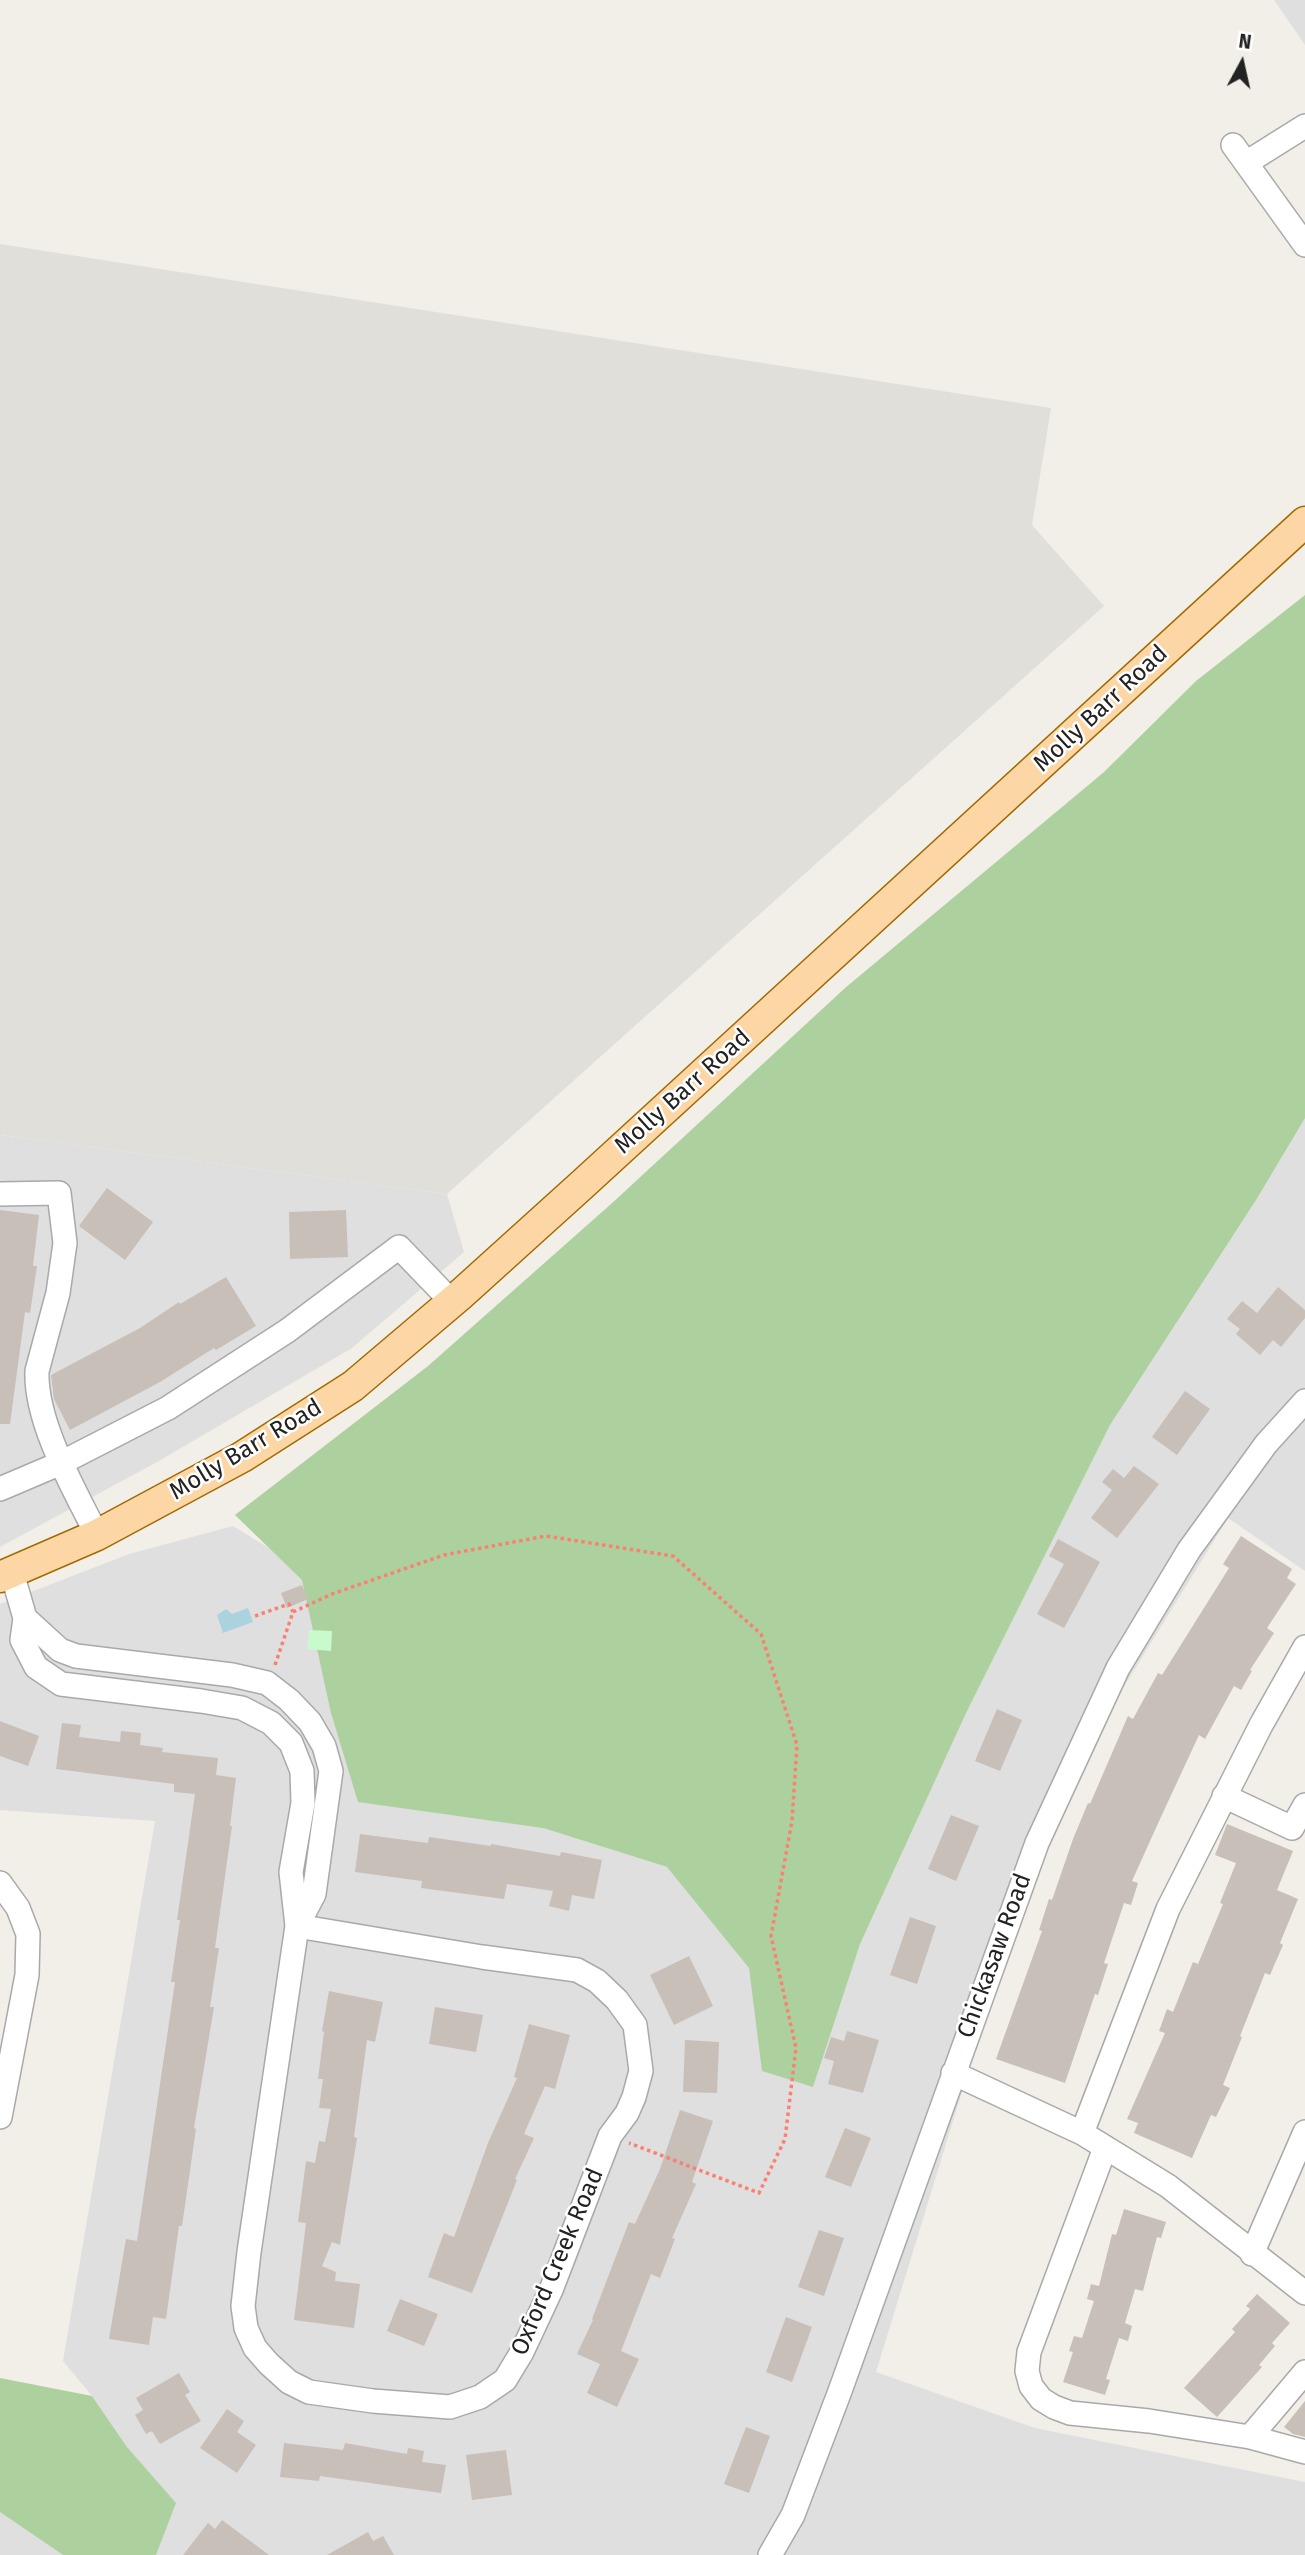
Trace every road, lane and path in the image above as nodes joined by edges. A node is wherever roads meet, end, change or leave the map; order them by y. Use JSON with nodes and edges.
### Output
{"nodes":[{"id":1,"x":1305,"y":126,"type":"edge"},
{"id":2,"x":1305,"y":245,"type":"edge"},
{"id":3,"x":1305,"y":522,"type":"edge"},
{"id":4,"x":0,"y":1194,"type":"edge"},
{"id":5,"x":452,"y":1302,"type":"junction"},
{"id":6,"x":1305,"y":1401,"type":"edge"},
{"id":7,"x":61,"y":1463,"type":"junction"},
{"id":8,"x":0,"y":1489,"type":"edge"},
{"id":9,"x":97,"y":1535,"type":"junction"},
{"id":10,"x":6,"y":1575,"type":"edge"},
{"id":11,"x":293,"y":1612,"type":"junction"},
{"id":12,"x":255,"y":1616,"type":"dead end"},
{"id":13,"x":25,"y":1618,"type":"junction"},
{"id":14,"x":1305,"y":1647,"type":"edge"},
{"id":15,"x":259,"y":1681,"type":"junction"},
{"id":16,"x":1296,"y":1686,"type":"edge"},
{"id":17,"x":245,"y":1709,"type":"junction"},
{"id":18,"x":1224,"y":1796,"type":"junction"},
{"id":19,"x":1305,"y":1805,"type":"edge"},
{"id":20,"x":0,"y":1883,"type":"edge"},
{"id":21,"x":297,"y":1926,"type":"junction"},
{"id":22,"x":953,"y":2073,"type":"junction"},
{"id":23,"x":0,"y":2117,"type":"edge"},
{"id":24,"x":1082,"y":2133,"type":"junction"},
{"id":25,"x":610,"y":2136,"type":"junction"},
{"id":26,"x":1304,"y":2138,"type":"edge"},
{"id":27,"x":1105,"y":2148,"type":"junction"},
{"id":28,"x":1252,"y":2253,"type":"junction"},
{"id":29,"x":1305,"y":2293,"type":"edge"},
{"id":30,"x":1305,"y":2372,"type":"edge"},
{"id":31,"x":1250,"y":2437,"type":"junction"},
{"id":32,"x":1305,"y":2452,"type":"edge"},
{"id":33,"x":770,"y":2555,"type":"edge"}],
"edges":[{"from":1,"to":2,"type":"street"},
{"from":3,"to":5,"type":"main road","name":"Molly Barr Road"},
{"from":4,"to":7,"type":"street"},
{"from":5,"to":7,"type":"street"},
{"from":5,"to":9,"type":"main road","name":"Molly Barr Road"},
{"from":6,"to":22,"type":"street","name":"Chickasaw Road"},
{"from":7,"to":8,"type":"street"},
{"from":7,"to":9,"type":"street"},
{"from":9,"to":10,"type":"main road","name":"Molly Barr Road"},
{"from":10,"to":13,"type":"street","name":"Oxford Creek Road"},
{"from":11,"to":12,"type":"path"},
{"from":11,"to":15,"type":"path"},
{"from":11,"to":25,"type":"path"},
{"from":13,"to":15,"type":"street","name":"Oxford Creek Road"},
{"from":13,"to":17,"type":"street","name":"Oxford Creek Road"},
{"from":14,"to":16,"type":"street"},
{"from":15,"to":17,"type":"street"},
{"from":15,"to":21,"type":"street","name":"Oxford Creek Road"},
{"from":16,"to":18,"type":"street"},
{"from":17,"to":21,"type":"street","name":"Oxford Creek Road"},
{"from":18,"to":19,"type":"street"},
{"from":18,"to":24,"type":"street"},
{"from":20,"to":23,"type":"street"},
{"from":21,"to":25,"type":"street","name":"Oxford Creek Road"},
{"from":21,"to":25,"type":"street","name":"Oxford Creek Road"},
{"from":22,"to":24,"type":"street"},
{"from":22,"to":33,"type":"street","name":"Chickasaw Road"},
{"from":24,"to":27,"type":"street"},
{"from":26,"to":28,"type":"street"},
{"from":27,"to":28,"type":"street"},
{"from":27,"to":31,"type":"street"},
{"from":28,"to":29,"type":"street"},
{"from":30,"to":31,"type":"street"},
{"from":31,"to":32,"type":"street"}]}
